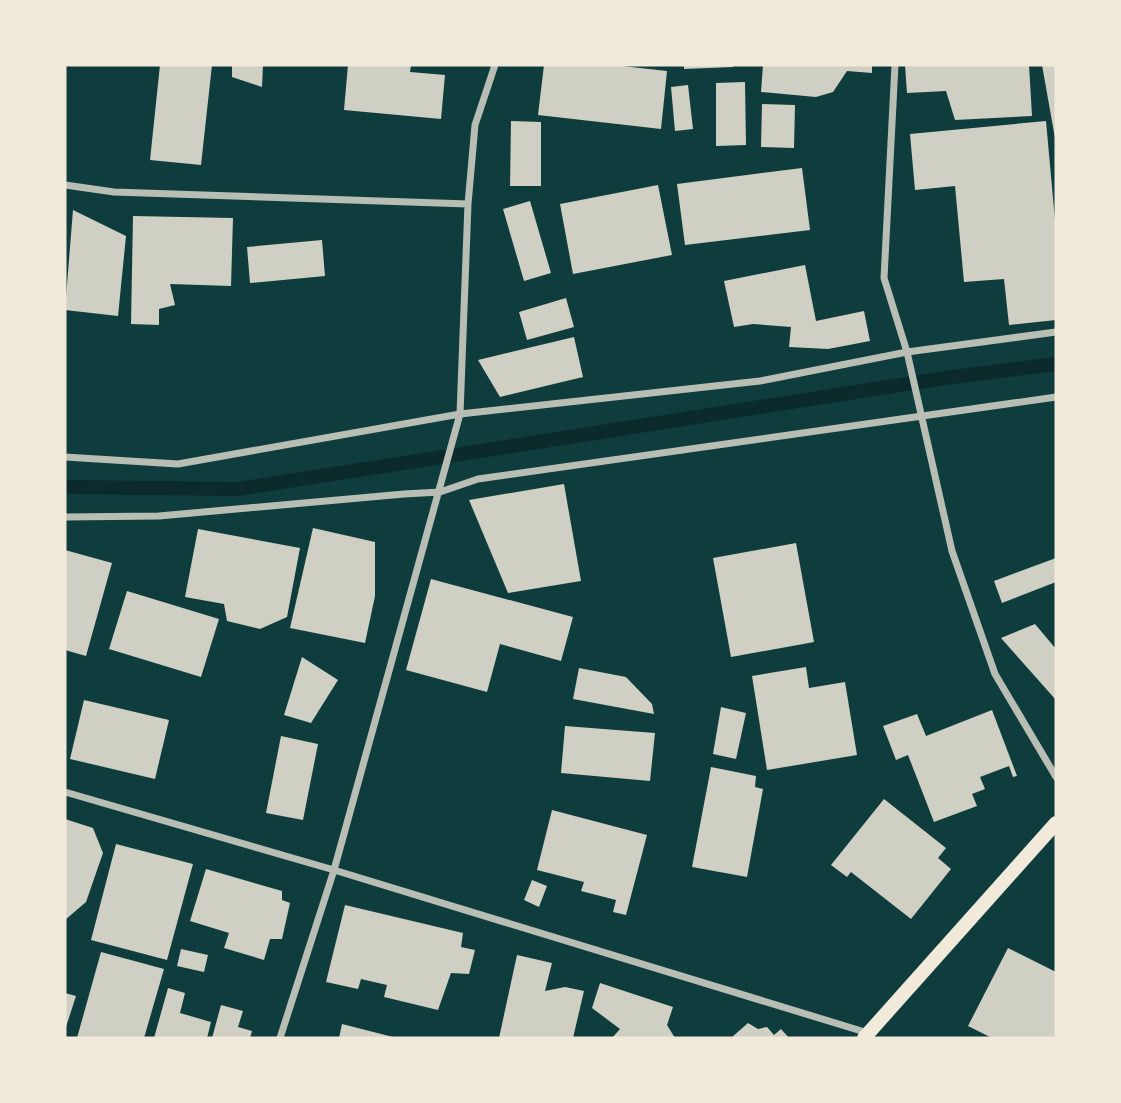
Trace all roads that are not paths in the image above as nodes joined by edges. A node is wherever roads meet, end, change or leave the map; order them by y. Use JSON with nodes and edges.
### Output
{"nodes":[{"id":1,"x":495,"y":65,"type":"edge"},
{"id":2,"x":895,"y":65,"type":"edge"},
{"id":3,"x":65,"y":185,"type":"edge"},
{"id":4,"x":468,"y":204,"type":"junction"},
{"id":5,"x":1056,"y":332,"type":"edge"},
{"id":6,"x":907,"y":352,"type":"junction"},
{"id":7,"x":1056,"y":397,"type":"edge"},
{"id":8,"x":460,"y":414,"type":"junction"},
{"id":9,"x":922,"y":415,"type":"junction"},
{"id":10,"x":65,"y":457,"type":"edge"},
{"id":11,"x":440,"y":492,"type":"junction"},
{"id":12,"x":65,"y":517,"type":"edge"},
{"id":13,"x":1056,"y":777,"type":"edge"},
{"id":14,"x":65,"y":792,"type":"edge"},
{"id":15,"x":1056,"y":823,"type":"edge"},
{"id":16,"x":334,"y":870,"type":"junction"},
{"id":17,"x":867,"y":1036,"type":"edge"},
{"id":18,"x":280,"y":1038,"type":"edge"}],
"edges":[{"from":1,"to":4,"type":"street"},
{"from":2,"to":6,"type":"street"},
{"from":3,"to":4,"type":"street"},
{"from":4,"to":8,"type":"street"},
{"from":5,"to":6,"type":"street"},
{"from":6,"to":8,"type":"street"},
{"from":6,"to":9,"type":"street"},
{"from":7,"to":9,"type":"street"},
{"from":8,"to":10,"type":"street"},
{"from":8,"to":11,"type":"street"},
{"from":9,"to":11,"type":"street"},
{"from":9,"to":13,"type":"street"},
{"from":11,"to":12,"type":"street"},
{"from":11,"to":16,"type":"street"},
{"from":14,"to":16,"type":"street"},
{"from":15,"to":17,"type":"main road"},
{"from":16,"to":17,"type":"street"},
{"from":16,"to":18,"type":"street"}]}
